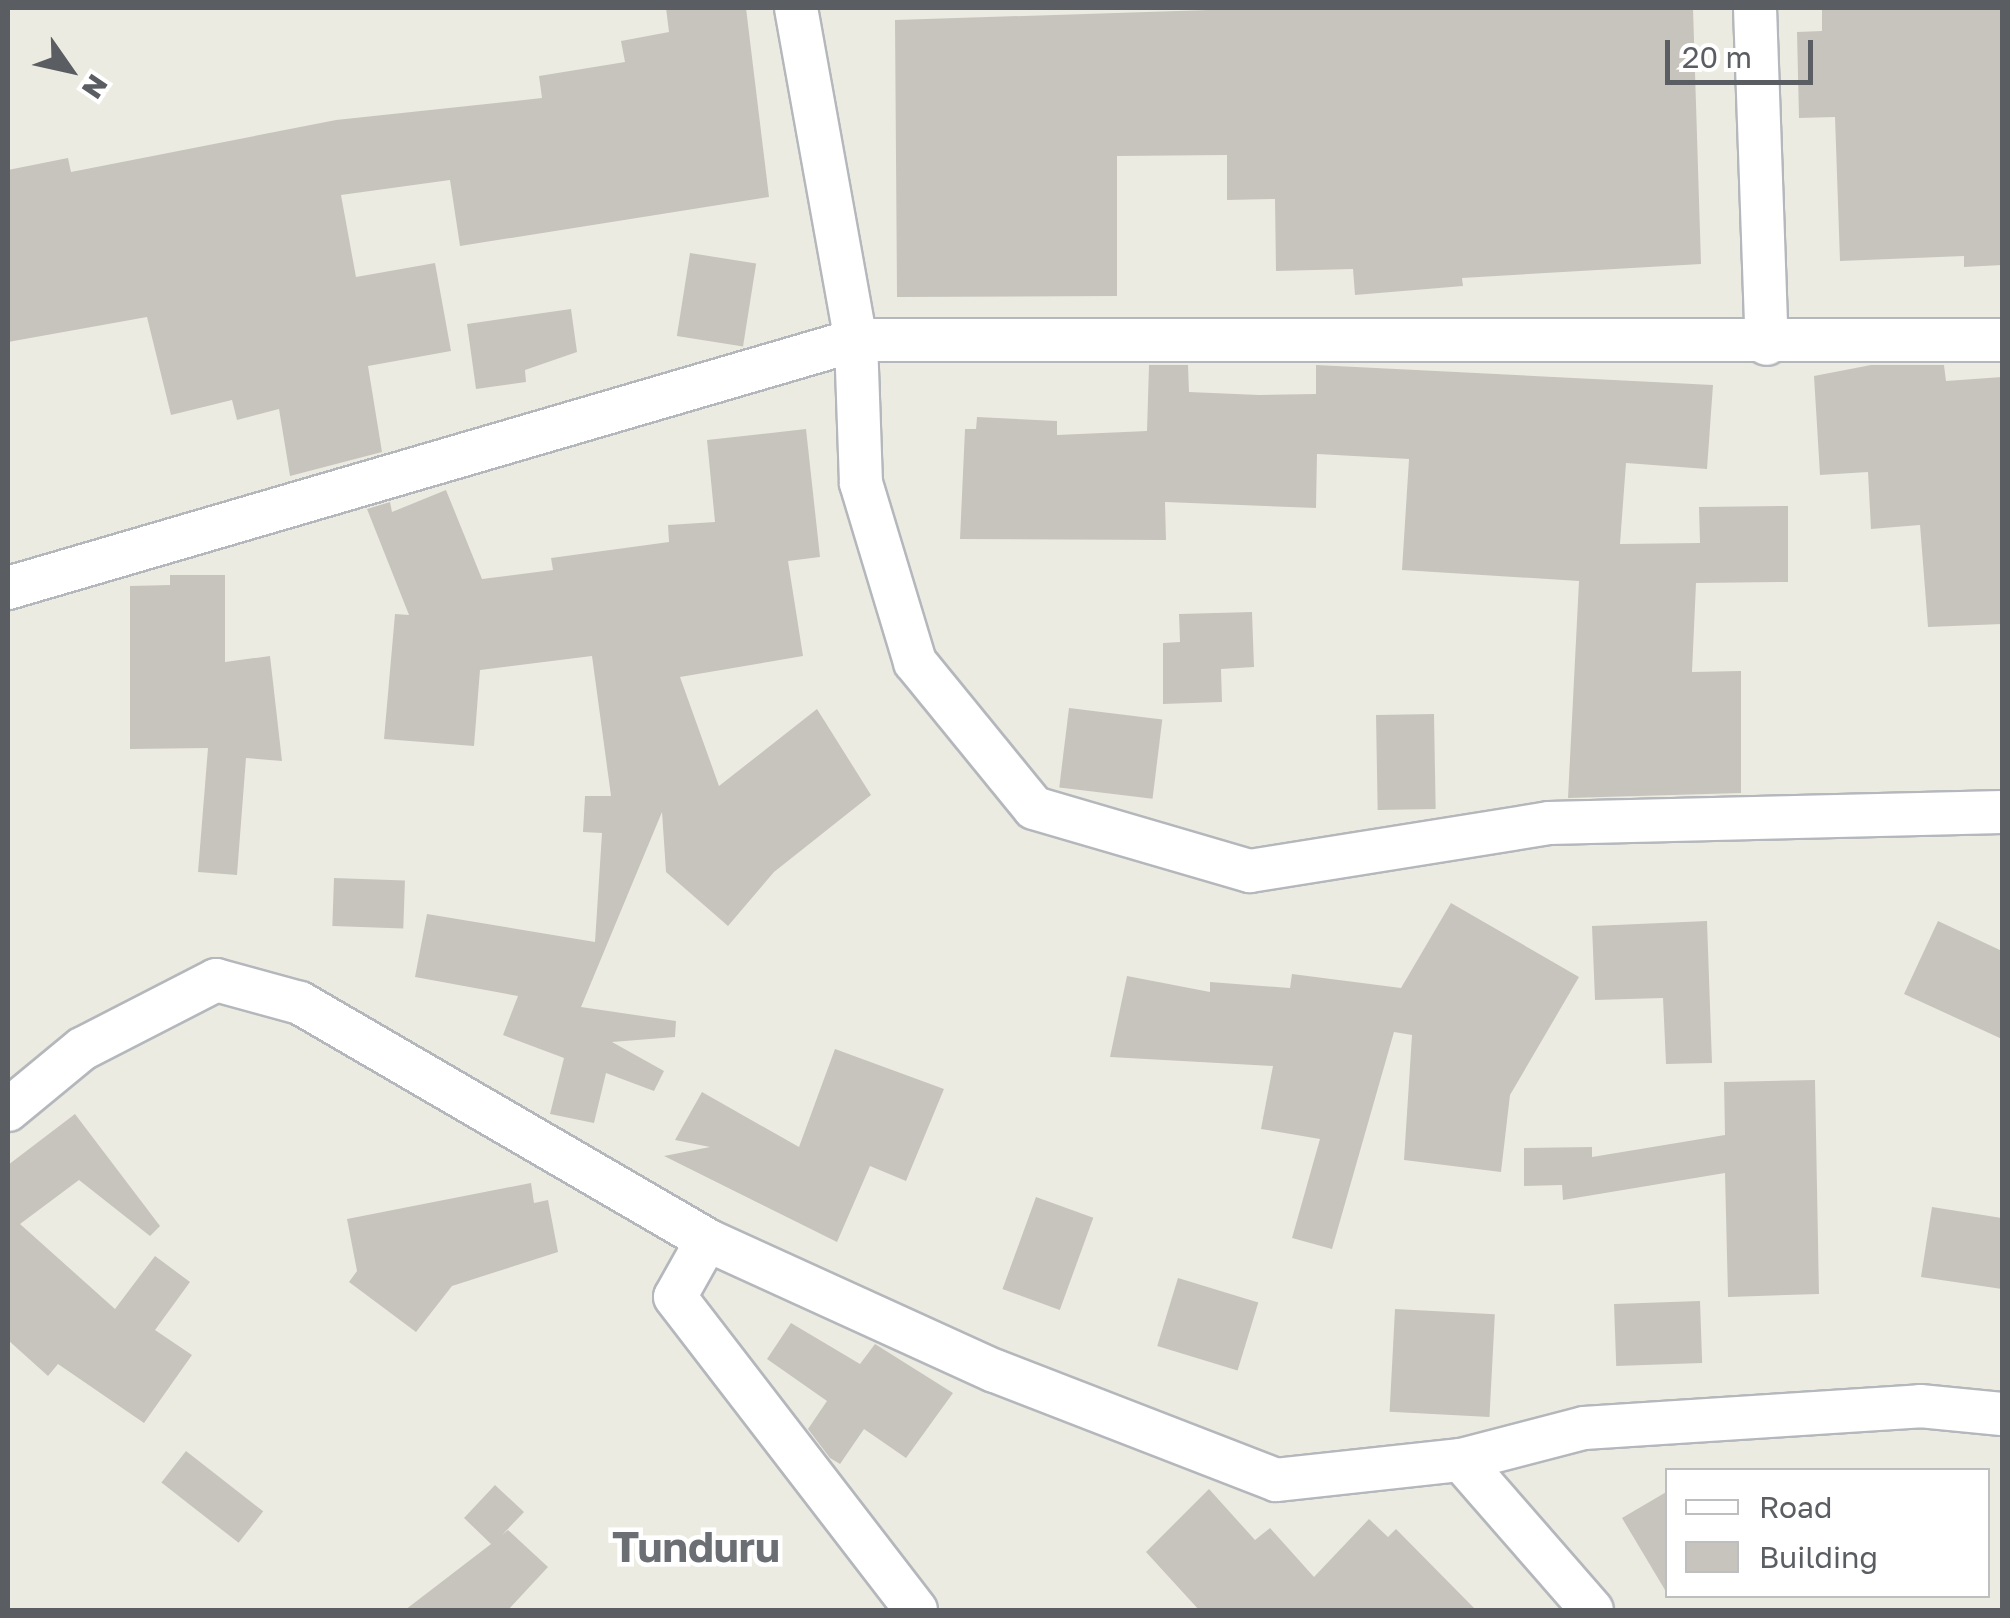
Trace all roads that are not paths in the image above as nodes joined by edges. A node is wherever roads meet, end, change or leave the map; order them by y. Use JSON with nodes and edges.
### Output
{"nodes":[{"id":1,"x":796,"y":8,"type":"edge"},
{"id":2,"x":1755,"y":8,"type":"edge"},
{"id":3,"x":856,"y":340,"type":"junction"},
{"id":4,"x":2002,"y":340,"type":"edge"},
{"id":5,"x":1768,"y":344,"type":"junction"},
{"id":6,"x":8,"y":588,"type":"edge"},
{"id":7,"x":2002,"y":812,"type":"edge"},
{"id":8,"x":8,"y":1110,"type":"edge"},
{"id":9,"x":708,"y":1240,"type":"junction"},
{"id":10,"x":2002,"y":1414,"type":"edge"},
{"id":11,"x":1461,"y":1460,"type":"junction"},
{"id":12,"x":916,"y":1610,"type":"edge"},
{"id":13,"x":1592,"y":1610,"type":"edge"}],
"edges":[{"from":1,"to":3,"type":"street"},
{"from":2,"to":5,"type":"street"},
{"from":3,"to":5,"type":"street"},
{"from":3,"to":6,"type":"street"},
{"from":3,"to":7,"type":"street"},
{"from":4,"to":5,"type":"street"},
{"from":8,"to":9,"type":"street"},
{"from":9,"to":11,"type":"street"},
{"from":9,"to":12,"type":"street"},
{"from":10,"to":11,"type":"street"},
{"from":11,"to":13,"type":"street"}]}
